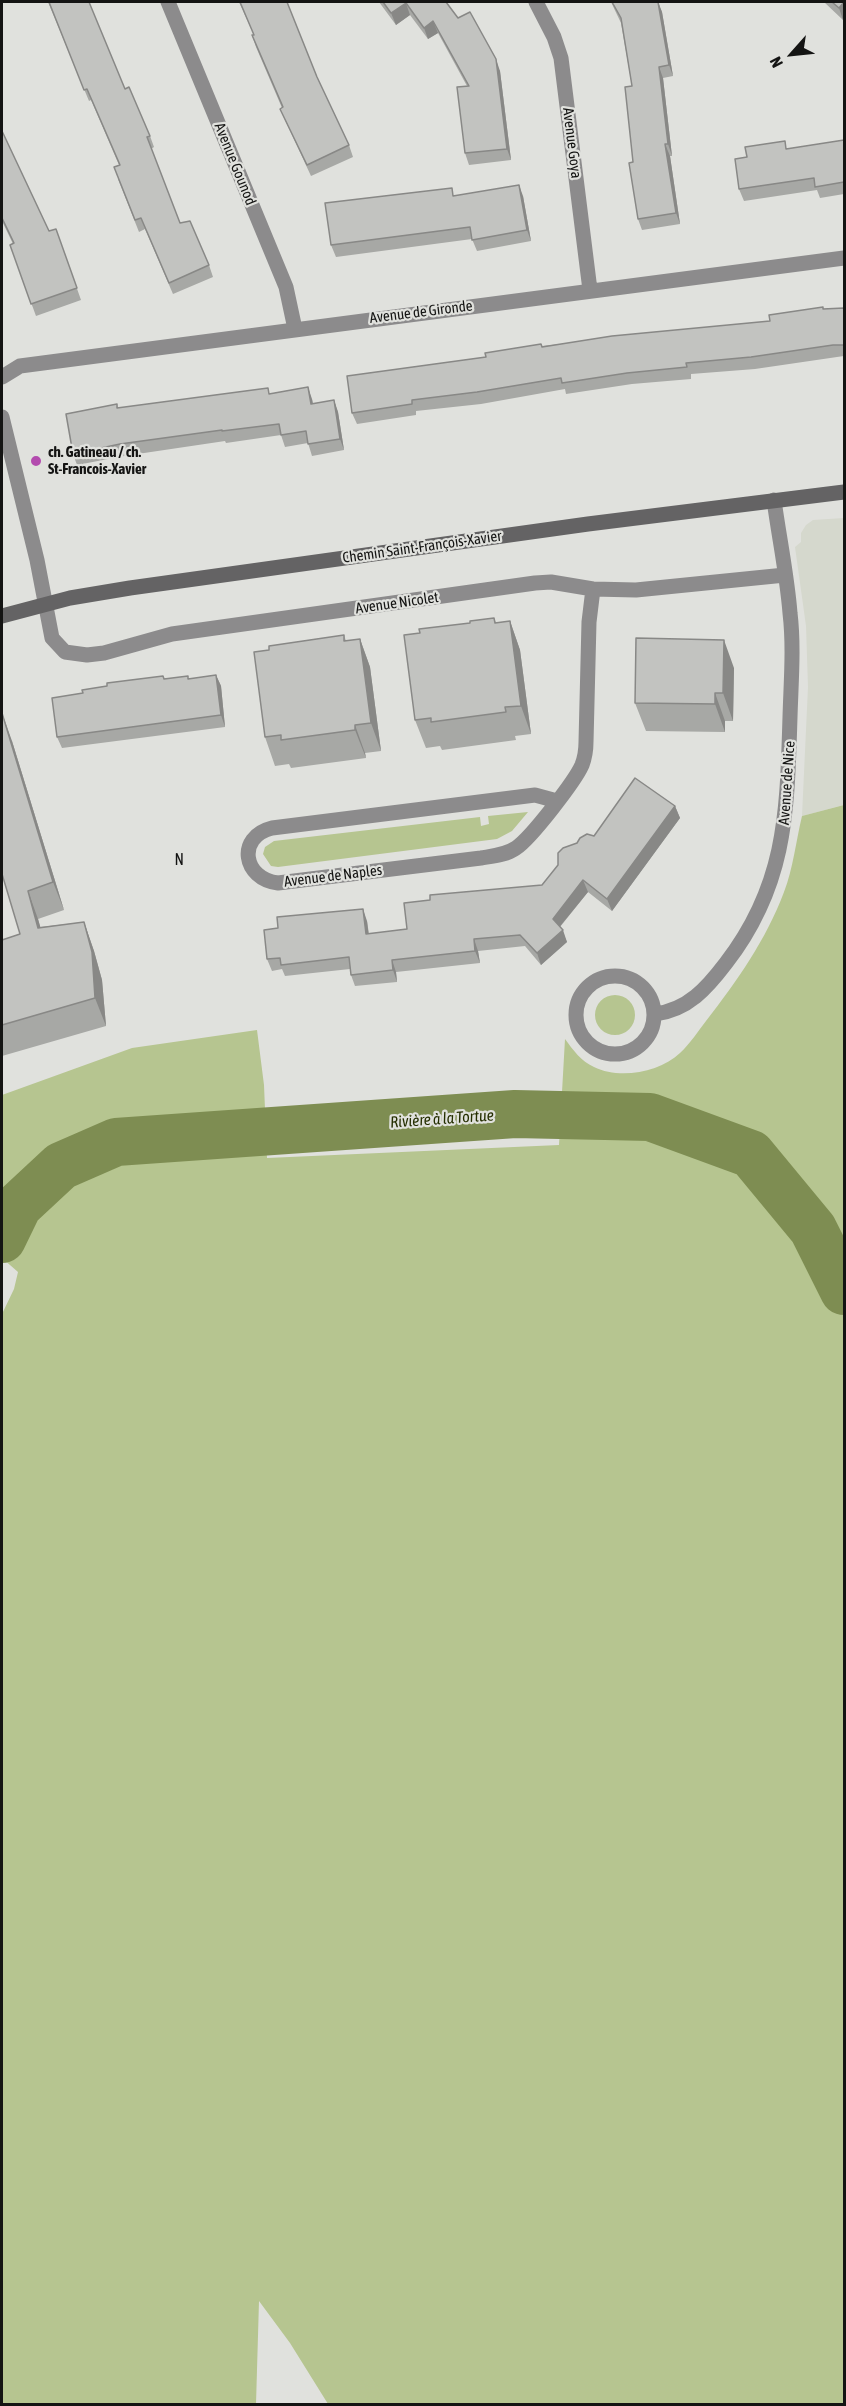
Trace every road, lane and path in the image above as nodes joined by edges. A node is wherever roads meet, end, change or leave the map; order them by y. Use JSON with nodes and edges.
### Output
{"nodes":[{"id":1,"x":168,"y":2,"type":"edge"},
{"id":2,"x":536,"y":2,"type":"edge"},
{"id":3,"x":844,"y":258,"type":"edge"},
{"id":4,"x":590,"y":290,"type":"junction"},
{"id":5,"x":294,"y":328,"type":"junction"},
{"id":6,"x":2,"y":377,"type":"edge"},
{"id":7,"x":2,"y":417,"type":"edge"},
{"id":8,"x":844,"y":492,"type":"edge"},
{"id":9,"x":774,"y":500,"type":"junction"},
{"id":10,"x":785,"y":575,"type":"junction"},
{"id":11,"x":593,"y":589,"type":"junction"},
{"id":12,"x":45,"y":604,"type":"junction"},
{"id":13,"x":2,"y":616,"type":"edge"},
{"id":14,"x":557,"y":801,"type":"junction"},
{"id":15,"x":655,"y":1014,"type":"junction"}],
"edges":[{"from":1,"to":5,"type":"street","name":"Avenue Gounod"},
{"from":2,"to":4,"type":"street","name":"Avenue Goya"},
{"from":3,"to":4,"type":"street","name":"Avenue de Gironde"},
{"from":4,"to":5,"type":"street","name":"Avenue de Gironde"},
{"from":5,"to":6,"type":"street","name":"Avenue de Gironde"},
{"from":7,"to":12,"type":"street"},
{"from":8,"to":9,"type":"street","name":"Chemin Saint-François-Xavier"},
{"from":9,"to":10,"type":"street","name":"Avenue de Nice"},
{"from":9,"to":12,"type":"street","name":"Chemin Saint-François-Xavier"},
{"from":10,"to":11,"type":"street","name":"Avenue Nicolet"},
{"from":10,"to":15,"type":"street","name":"Avenue de Nice"},
{"from":11,"to":12,"type":"street","name":"Avenue Nicolet"},
{"from":11,"to":14,"type":"street","name":"Avenue de Naples"},
{"from":12,"to":13,"type":"street","name":"Chemin Saint-François-Xavier"},
{"from":14,"to":14,"type":"street","name":"Avenue de Naples"},
{"from":15,"to":15,"type":"street"}]}
